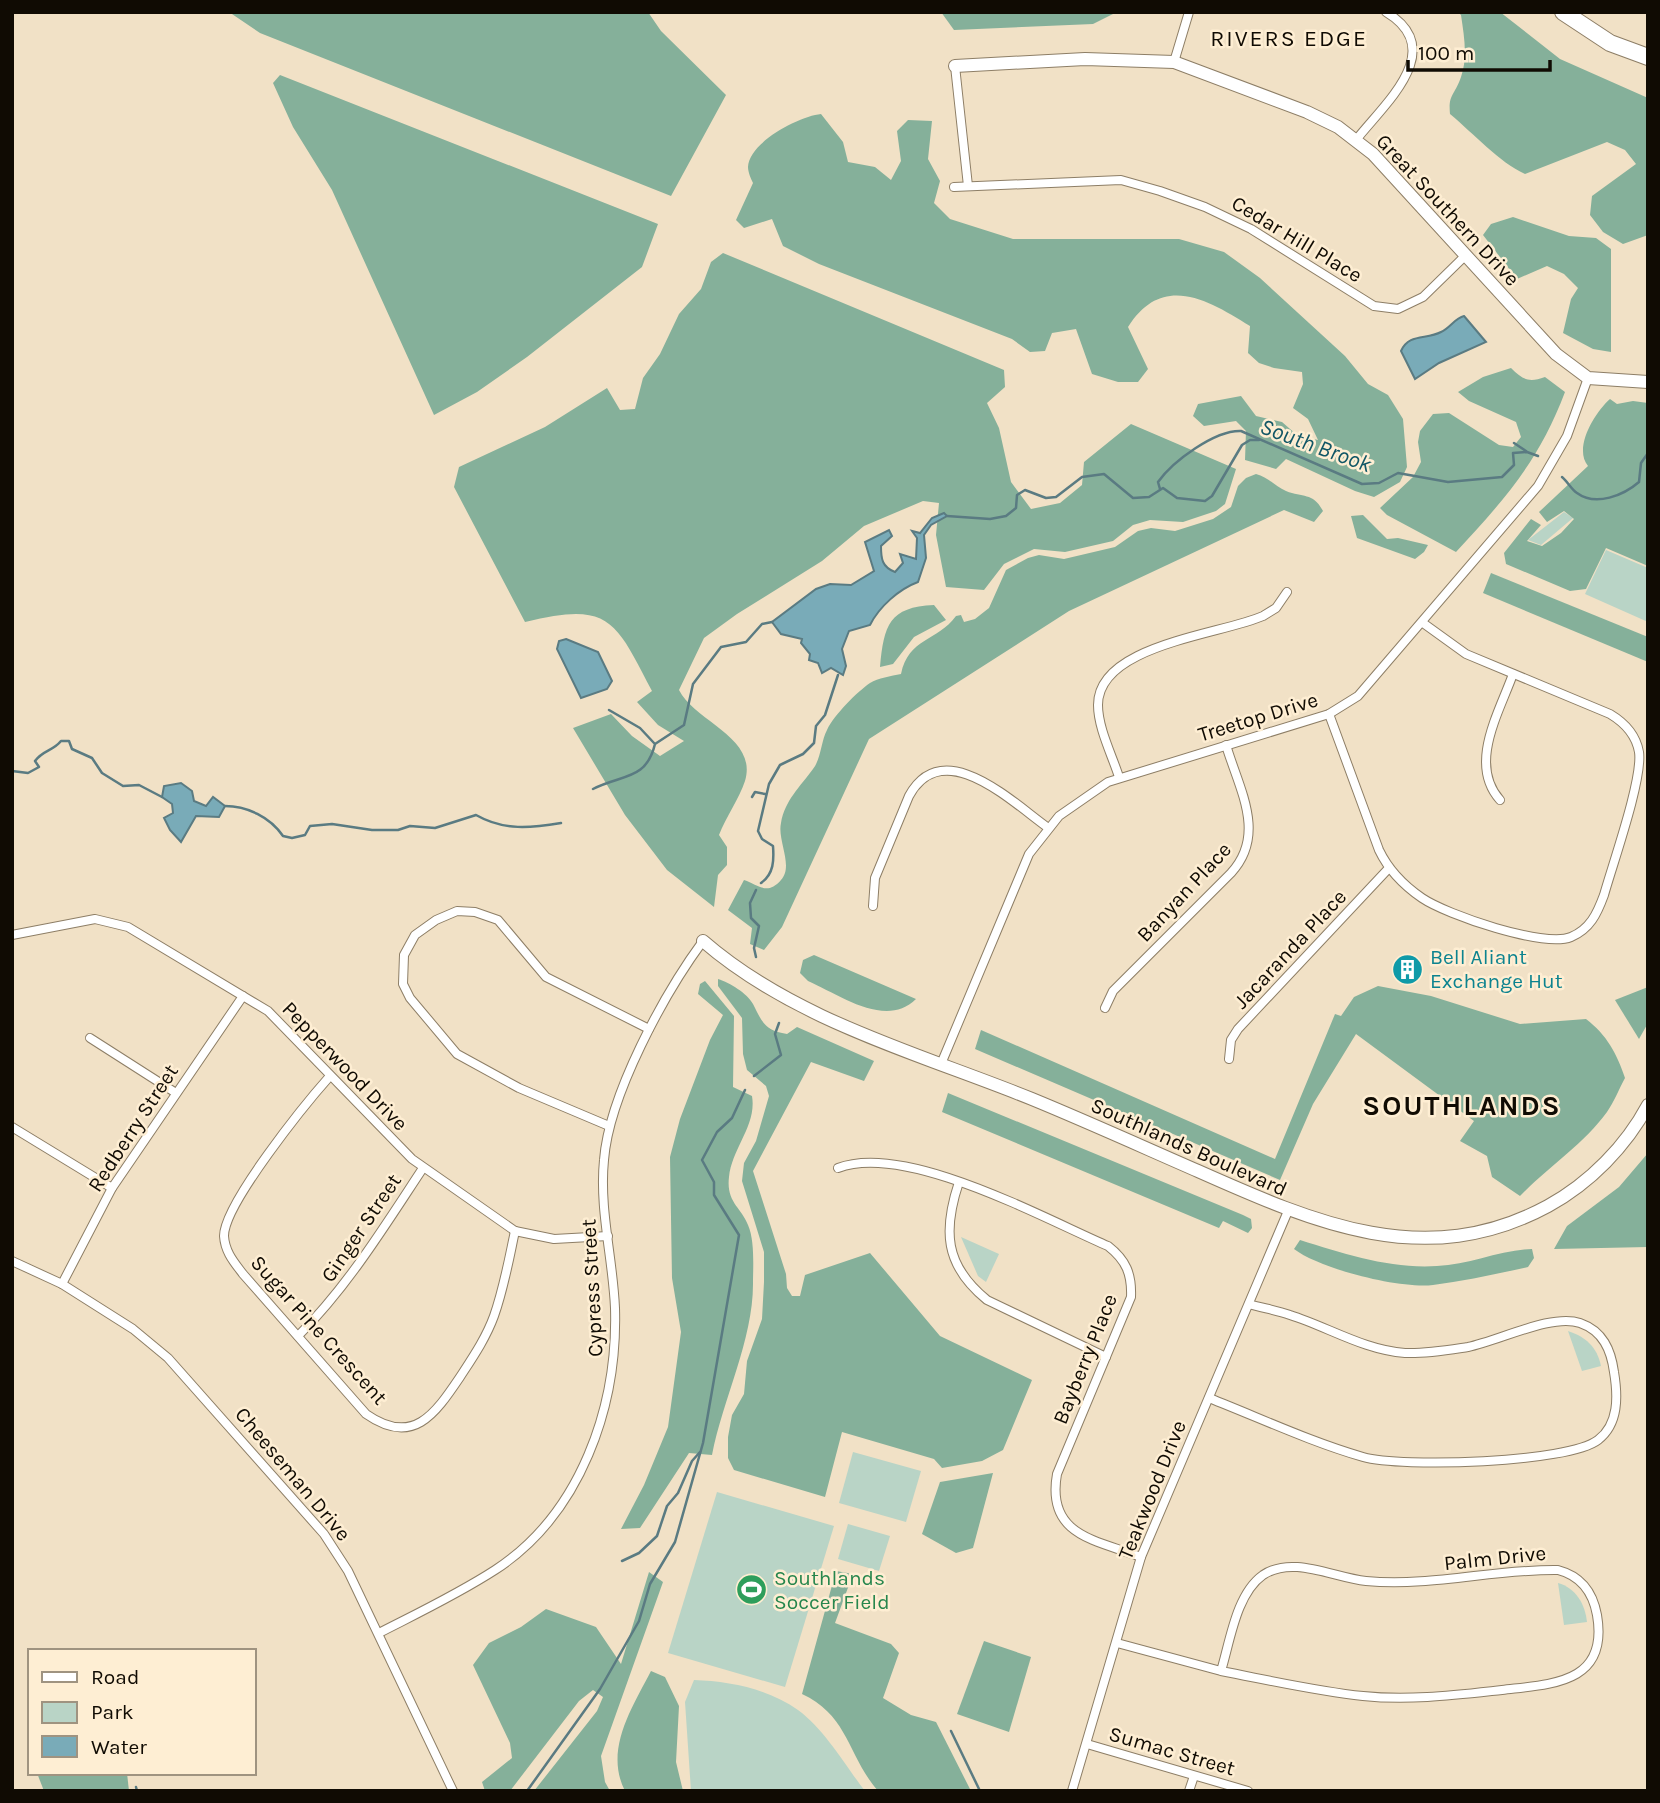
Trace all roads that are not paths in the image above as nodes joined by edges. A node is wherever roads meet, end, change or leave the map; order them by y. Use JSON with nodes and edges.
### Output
{"nodes":[{"id":1,"x":1189,"y":12,"type":"edge"},
{"id":2,"x":1386,"y":12,"type":"edge"},
{"id":3,"x":1563,"y":12,"type":"edge"},
{"id":4,"x":1644,"y":55,"type":"edge"},
{"id":5,"x":1174,"y":62,"type":"junction"},
{"id":6,"x":955,"y":66,"type":"joint"},
{"id":7,"x":1356,"y":140,"type":"junction"},
{"id":8,"x":968,"y":186,"type":"junction"},
{"id":9,"x":954,"y":187,"type":"dead end"},
{"id":10,"x":1465,"y":256,"type":"junction"},
{"id":11,"x":1588,"y":378,"type":"junction"},
{"id":12,"x":1648,"y":382,"type":"edge"},
{"id":13,"x":1287,"y":592,"type":"dead end"},
{"id":14,"x":1423,"y":623,"type":"junction"},
{"id":15,"x":1513,"y":674,"type":"junction"},
{"id":16,"x":1329,"y":714,"type":"junction"},
{"id":17,"x":1226,"y":745,"type":"junction"},
{"id":18,"x":1119,"y":777,"type":"junction"},
{"id":19,"x":1500,"y":800,"type":"dead end"},
{"id":20,"x":1047,"y":827,"type":"junction"},
{"id":21,"x":1389,"y":869,"type":"junction"},
{"id":22,"x":873,"y":906,"type":"dead end"},
{"id":23,"x":12,"y":935,"type":"edge"},
{"id":24,"x":703,"y":941,"type":"joint"},
{"id":25,"x":243,"y":996,"type":"junction"},
{"id":26,"x":1105,"y":1008,"type":"dead end"},
{"id":27,"x":649,"y":1029,"type":"junction"},
{"id":28,"x":90,"y":1038,"type":"dead end"},
{"id":29,"x":1229,"y":1059,"type":"dead end"},
{"id":30,"x":941,"y":1064,"type":"junction"},
{"id":31,"x":330,"y":1076,"type":"junction"},
{"id":32,"x":176,"y":1093,"type":"junction"},
{"id":33,"x":1648,"y":1105,"type":"edge"},
{"id":34,"x":609,"y":1126,"type":"junction"},
{"id":35,"x":12,"y":1127,"type":"edge"},
{"id":36,"x":423,"y":1168,"type":"junction"},
{"id":37,"x":838,"y":1168,"type":"dead end"},
{"id":38,"x":959,"y":1182,"type":"junction"},
{"id":39,"x":112,"y":1188,"type":"junction"},
{"id":40,"x":1288,"y":1211,"type":"junction"},
{"id":41,"x":514,"y":1231,"type":"junction"},
{"id":42,"x":608,"y":1236,"type":"junction"},
{"id":43,"x":12,"y":1261,"type":"edge"},
{"id":44,"x":62,"y":1284,"type":"junction"},
{"id":45,"x":1249,"y":1304,"type":"junction"},
{"id":46,"x":298,"y":1336,"type":"junction"},
{"id":47,"x":1106,"y":1357,"type":"junction"},
{"id":48,"x":1209,"y":1398,"type":"junction"},
{"id":49,"x":1141,"y":1557,"type":"junction"},
{"id":50,"x":379,"y":1633,"type":"junction"},
{"id":51,"x":1117,"y":1643,"type":"junction"},
{"id":52,"x":1221,"y":1671,"type":"junction"},
{"id":53,"x":1087,"y":1744,"type":"junction"},
{"id":54,"x":1194,"y":1776,"type":"junction"},
{"id":55,"x":453,"y":1791,"type":"edge"},
{"id":56,"x":1072,"y":1791,"type":"edge"},
{"id":57,"x":1189,"y":1791,"type":"edge"},
{"id":58,"x":1248,"y":1791,"type":"edge"}],
"edges":[{"from":1,"to":5,"type":"street"},
{"from":2,"to":7,"type":"street"},
{"from":3,"to":4,"type":"highway"},
{"from":5,"to":6,"type":"main road","name":"Great Southern Drive"},
{"from":5,"to":7,"type":"main road","name":"Great Southern Drive"},
{"from":6,"to":8,"type":"street"},
{"from":7,"to":10,"type":"main road","name":"Great Southern Drive"},
{"from":8,"to":9,"type":"street","name":"Cedar Hill Place"},
{"from":8,"to":10,"type":"street","name":"Cedar Hill Place"},
{"from":10,"to":11,"type":"main road","name":"Great Southern Drive"},
{"from":11,"to":12,"type":"main road"},
{"from":11,"to":14,"type":"street","name":"Treetop Drive"},
{"from":13,"to":18,"type":"street"},
{"from":14,"to":15,"type":"street"},
{"from":14,"to":16,"type":"street","name":"Treetop Drive"},
{"from":15,"to":19,"type":"street"},
{"from":15,"to":21,"type":"street"},
{"from":16,"to":17,"type":"street","name":"Treetop Drive"},
{"from":16,"to":21,"type":"street"},
{"from":17,"to":18,"type":"street","name":"Treetop Drive"},
{"from":17,"to":26,"type":"street","name":"Banyan Place"},
{"from":18,"to":20,"type":"street","name":"Treetop Drive"},
{"from":20,"to":22,"type":"street"},
{"from":20,"to":30,"type":"street","name":"Treetop Drive"},
{"from":21,"to":29,"type":"street","name":"Jacaranda Place"},
{"from":23,"to":25,"type":"street","name":"Pepperwood Drive"},
{"from":24,"to":27,"type":"street","name":"Cypress Street"},
{"from":24,"to":30,"type":"main road","name":"Southlands Boulevard"},
{"from":25,"to":31,"type":"street","name":"Pepperwood Drive"},
{"from":25,"to":32,"type":"street","name":"Redberry Street"},
{"from":27,"to":34,"type":"street","name":"Cypress Street"},
{"from":27,"to":34,"type":"street"},
{"from":28,"to":32,"type":"street"},
{"from":30,"to":40,"type":"main road","name":"Southlands Boulevard"},
{"from":31,"to":36,"type":"street","name":"Pepperwood Drive"},
{"from":31,"to":46,"type":"street","name":"Sugar Pine Crescent"},
{"from":32,"to":39,"type":"street","name":"Redberry Street"},
{"from":33,"to":40,"type":"main road","name":"Southlands Boulevard"},
{"from":34,"to":42,"type":"street","name":"Cypress Street"},
{"from":35,"to":39,"type":"street"},
{"from":36,"to":41,"type":"street","name":"Pepperwood Drive"},
{"from":36,"to":46,"type":"street","name":"Ginger Street"},
{"from":37,"to":38,"type":"street","name":"Bayberry Place"},
{"from":38,"to":47,"type":"street"},
{"from":38,"to":47,"type":"street","name":"Bayberry Place"},
{"from":39,"to":44,"type":"street","name":"Redberry Street"},
{"from":40,"to":45,"type":"street","name":"Teakwood Drive"},
{"from":41,"to":42,"type":"street","name":"Pepperwood Drive"},
{"from":41,"to":46,"type":"street","name":"Sugar Pine Crescent"},
{"from":42,"to":50,"type":"street","name":"Cypress Street"},
{"from":43,"to":44,"type":"street","name":"Cheeseman Drive"},
{"from":44,"to":50,"type":"street","name":"Cheeseman Drive"},
{"from":45,"to":48,"type":"street","name":"Teakwood Drive"},
{"from":45,"to":48,"type":"street"},
{"from":47,"to":49,"type":"street","name":"Bayberry Place"},
{"from":48,"to":49,"type":"street","name":"Teakwood Drive"},
{"from":49,"to":51,"type":"street","name":"Teakwood Drive"},
{"from":50,"to":55,"type":"street","name":"Cheeseman Drive"},
{"from":51,"to":52,"type":"street","name":"Palm Drive"},
{"from":51,"to":53,"type":"street","name":"Teakwood Drive"},
{"from":52,"to":52,"type":"street","name":"Palm Drive"},
{"from":53,"to":54,"type":"street","name":"Sumac Street"},
{"from":53,"to":56,"type":"street","name":"Teakwood Drive"},
{"from":54,"to":57,"type":"street"},
{"from":54,"to":58,"type":"street","name":"Sumac Street"}]}
